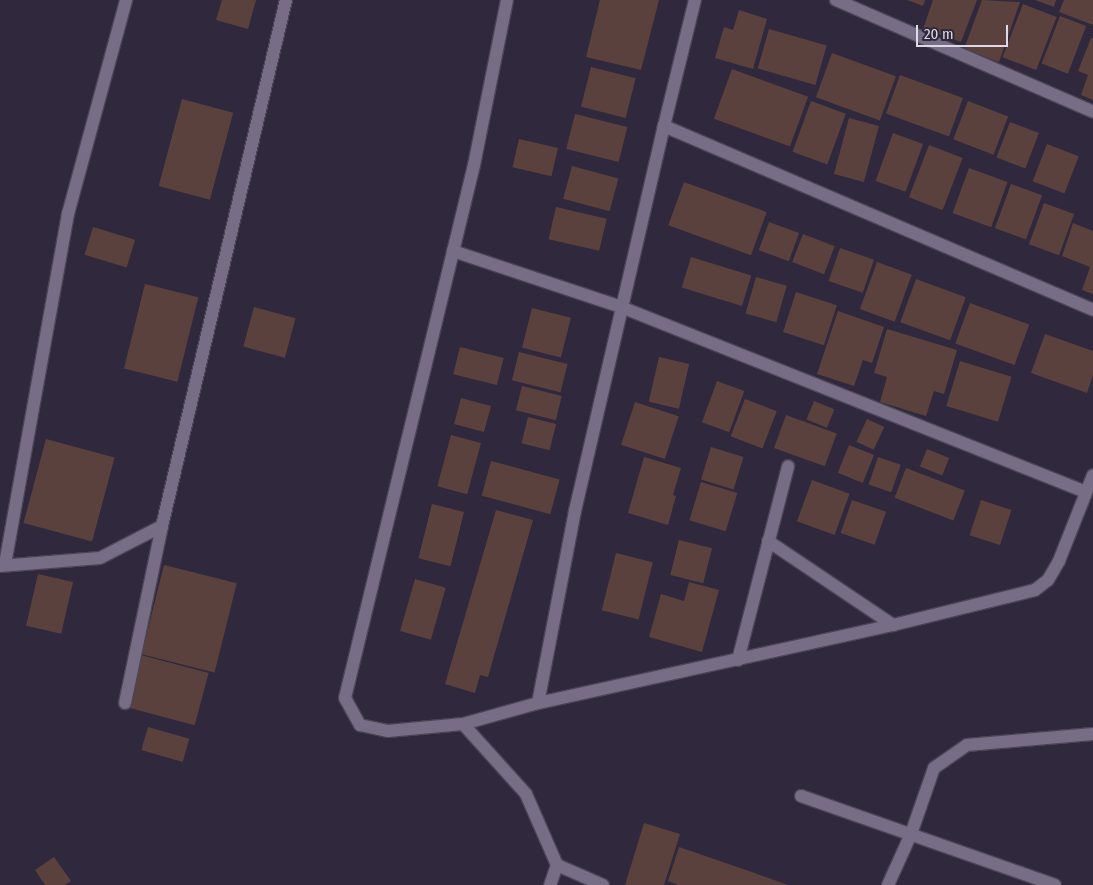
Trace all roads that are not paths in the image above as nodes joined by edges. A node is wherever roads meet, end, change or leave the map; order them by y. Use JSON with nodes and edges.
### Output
{"nodes":[{"id":1,"x":126,"y":0,"type":"edge"},
{"id":2,"x":286,"y":0,"type":"edge"},
{"id":3,"x":507,"y":0,"type":"edge"},
{"id":4,"x":696,"y":0,"type":"edge"},
{"id":5,"x":836,"y":0,"type":"edge"},
{"id":6,"x":1093,"y":112,"type":"edge"},
{"id":7,"x":664,"y":126,"type":"junction"},
{"id":8,"x":453,"y":251,"type":"junction"},
{"id":9,"x":622,"y":306,"type":"junction"},
{"id":10,"x":1093,"y":310,"type":"edge"},
{"id":11,"x":788,"y":466,"type":"dead end"},
{"id":12,"x":1093,"y":475,"type":"edge"},
{"id":13,"x":1085,"y":492,"type":"junction"},
{"id":14,"x":162,"y":526,"type":"junction"},
{"id":15,"x":768,"y":541,"type":"junction"},
{"id":16,"x":3,"y":565,"type":"edge"},
{"id":17,"x":893,"y":625,"type":"junction"},
{"id":18,"x":738,"y":660,"type":"junction"},
{"id":19,"x":125,"y":703,"type":"dead end"},
{"id":20,"x":538,"y":703,"type":"junction"},
{"id":21,"x":463,"y":724,"type":"junction"},
{"id":22,"x":1093,"y":734,"type":"edge"},
{"id":23,"x":801,"y":796,"type":"dead end"},
{"id":24,"x":911,"y":834,"type":"junction"},
{"id":25,"x":557,"y":865,"type":"junction"},
{"id":26,"x":550,"y":885,"type":"edge"},
{"id":27,"x":604,"y":885,"type":"edge"},
{"id":28,"x":888,"y":885,"type":"edge"},
{"id":29,"x":1055,"y":885,"type":"edge"}],
"edges":[{"from":1,"to":16,"type":"street"},
{"from":2,"to":14,"type":"street"},
{"from":3,"to":8,"type":"street"},
{"from":4,"to":7,"type":"street"},
{"from":5,"to":6,"type":"street"},
{"from":7,"to":9,"type":"street"},
{"from":7,"to":10,"type":"street"},
{"from":8,"to":9,"type":"street"},
{"from":8,"to":21,"type":"street"},
{"from":9,"to":13,"type":"street"},
{"from":9,"to":20,"type":"street"},
{"from":11,"to":15,"type":"street"},
{"from":12,"to":13,"type":"street"},
{"from":13,"to":17,"type":"street"},
{"from":14,"to":16,"type":"street"},
{"from":14,"to":19,"type":"street"},
{"from":15,"to":17,"type":"street"},
{"from":15,"to":18,"type":"street"},
{"from":17,"to":18,"type":"street"},
{"from":18,"to":20,"type":"street"},
{"from":20,"to":21,"type":"street"},
{"from":21,"to":25,"type":"street"},
{"from":22,"to":24,"type":"street"},
{"from":23,"to":24,"type":"street"},
{"from":24,"to":28,"type":"street"},
{"from":24,"to":29,"type":"street"},
{"from":25,"to":26,"type":"street"},
{"from":25,"to":27,"type":"street"}]}
